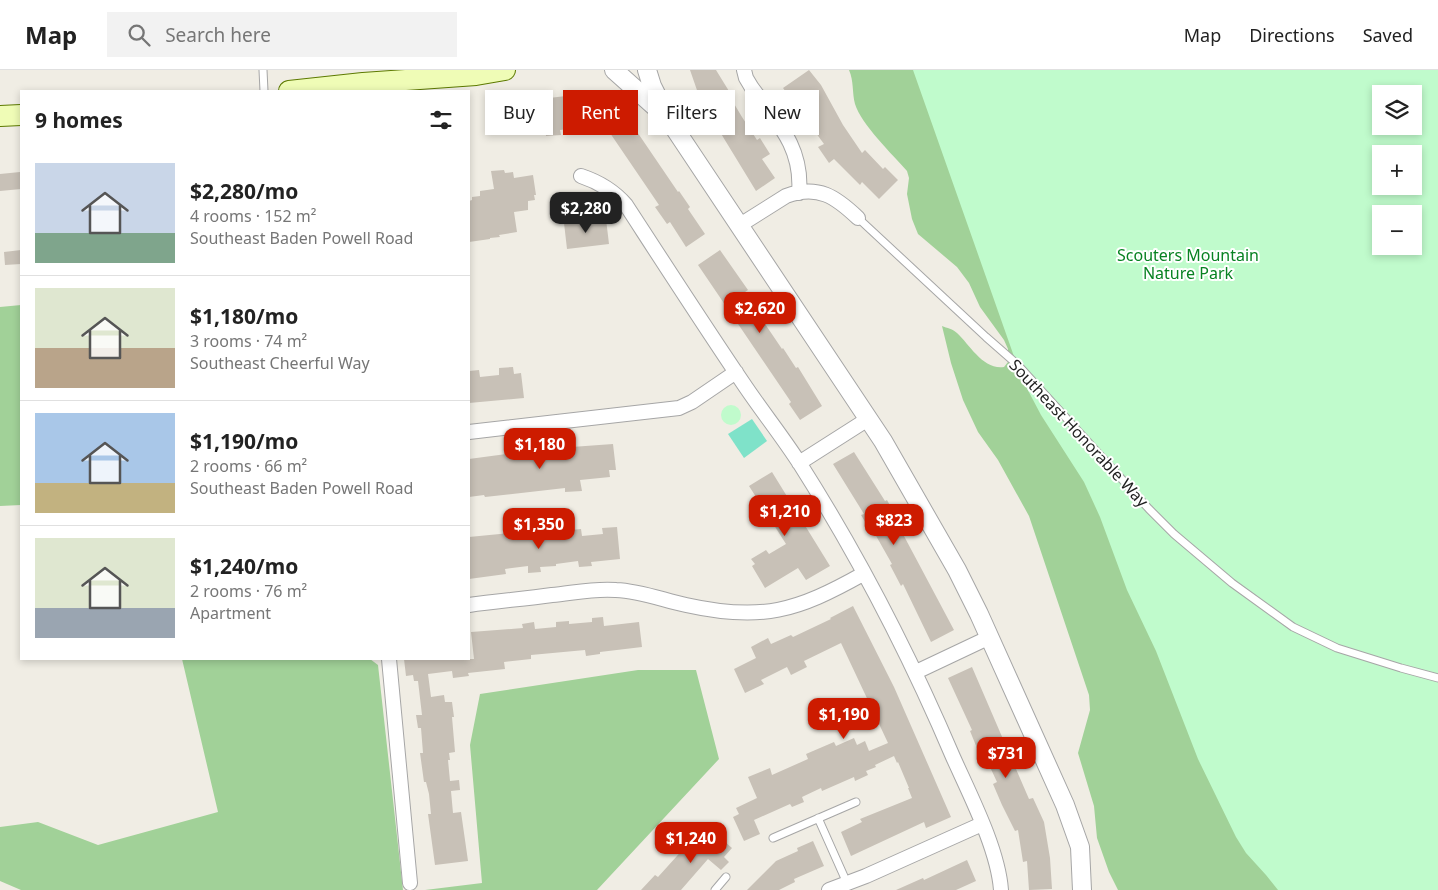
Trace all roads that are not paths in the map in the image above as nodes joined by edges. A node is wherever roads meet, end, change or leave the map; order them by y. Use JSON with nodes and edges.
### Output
{"nodes":[{"id":1,"x":263,"y":70,"type":"edge"},
{"id":2,"x":505,"y":70,"type":"edge"},
{"id":3,"x":614,"y":70,"type":"edge"},
{"id":4,"x":647,"y":70,"type":"edge"},
{"id":5,"x":744,"y":70,"type":"edge"},
{"id":6,"x":362,"y":77,"type":"edge"},
{"id":7,"x":264,"y":90,"type":"edge"},
{"id":8,"x":294,"y":90,"type":"edge"},
{"id":9,"x":654,"y":90,"type":"edge"},
{"id":10,"x":648,"y":101,"type":"edge"},
{"id":11,"x":20,"y":115,"type":"edge"},
{"id":12,"x":0,"y":116,"type":"edge"},
{"id":13,"x":679,"y":135,"type":"edge"},
{"id":14,"x":581,"y":176,"type":"dead end"},
{"id":15,"x":799,"y":193,"type":"junction"},
{"id":16,"x":858,"y":218,"type":"joint"},
{"id":17,"x":740,"y":225,"type":"junction"},
{"id":18,"x":736,"y":372,"type":"junction"},
{"id":19,"x":868,"y":419,"type":"junction"},
{"id":20,"x":470,"y":432,"type":"edge"},
{"id":21,"x":800,"y":463,"type":"junction"},
{"id":22,"x":864,"y":574,"type":"junction"},
{"id":23,"x":470,"y":605,"type":"edge"},
{"id":24,"x":990,"y":638,"type":"junction"},
{"id":25,"x":389,"y":660,"type":"edge"},
{"id":26,"x":916,"y":672,"type":"junction"},
{"id":27,"x":1438,"y":678,"type":"edge"},
{"id":28,"x":856,"y":802,"type":"dead end"},
{"id":29,"x":818,"y":818,"type":"junction"},
{"id":30,"x":982,"y":824,"type":"junction"},
{"id":31,"x":773,"y":838,"type":"dead end"},
{"id":32,"x":726,"y":877,"type":"dead end"},
{"id":33,"x":410,"y":883,"type":"dead end"},
{"id":34,"x":847,"y":884,"type":"junction"},
{"id":35,"x":715,"y":890,"type":"edge"},
{"id":36,"x":829,"y":890,"type":"edge"},
{"id":37,"x":1001,"y":890,"type":"edge"},
{"id":38,"x":1082,"y":890,"type":"edge"}],
"edges":[{"from":1,"to":7,"type":"lane"},
{"from":2,"to":6,"type":"main road"},
{"from":3,"to":10,"type":"street"},
{"from":4,"to":9,"type":"street"},
{"from":5,"to":15,"type":"street"},
{"from":6,"to":8,"type":"main road"},
{"from":11,"to":12,"type":"main road"},
{"from":13,"to":17,"type":"street"},
{"from":14,"to":18,"type":"street"},
{"from":15,"to":16,"type":"street","name":"Southeast Honorable Way"},
{"from":15,"to":17,"type":"street","name":"Southeast Honorable Way"},
{"from":16,"to":27,"type":"lane","name":"Southeast Honorable Way"},
{"from":17,"to":19,"type":"street"},
{"from":18,"to":20,"type":"street"},
{"from":18,"to":21,"type":"street"},
{"from":19,"to":21,"type":"street"},
{"from":19,"to":24,"type":"street"},
{"from":21,"to":22,"type":"street"},
{"from":22,"to":23,"type":"street"},
{"from":22,"to":26,"type":"street"},
{"from":24,"to":26,"type":"street"},
{"from":24,"to":38,"type":"street"},
{"from":25,"to":33,"type":"street"},
{"from":26,"to":30,"type":"street"},
{"from":28,"to":29,"type":"lane"},
{"from":29,"to":31,"type":"lane"},
{"from":29,"to":34,"type":"lane"},
{"from":30,"to":34,"type":"street"},
{"from":30,"to":37,"type":"street"},
{"from":32,"to":35,"type":"lane"},
{"from":34,"to":36,"type":"street"}]}
